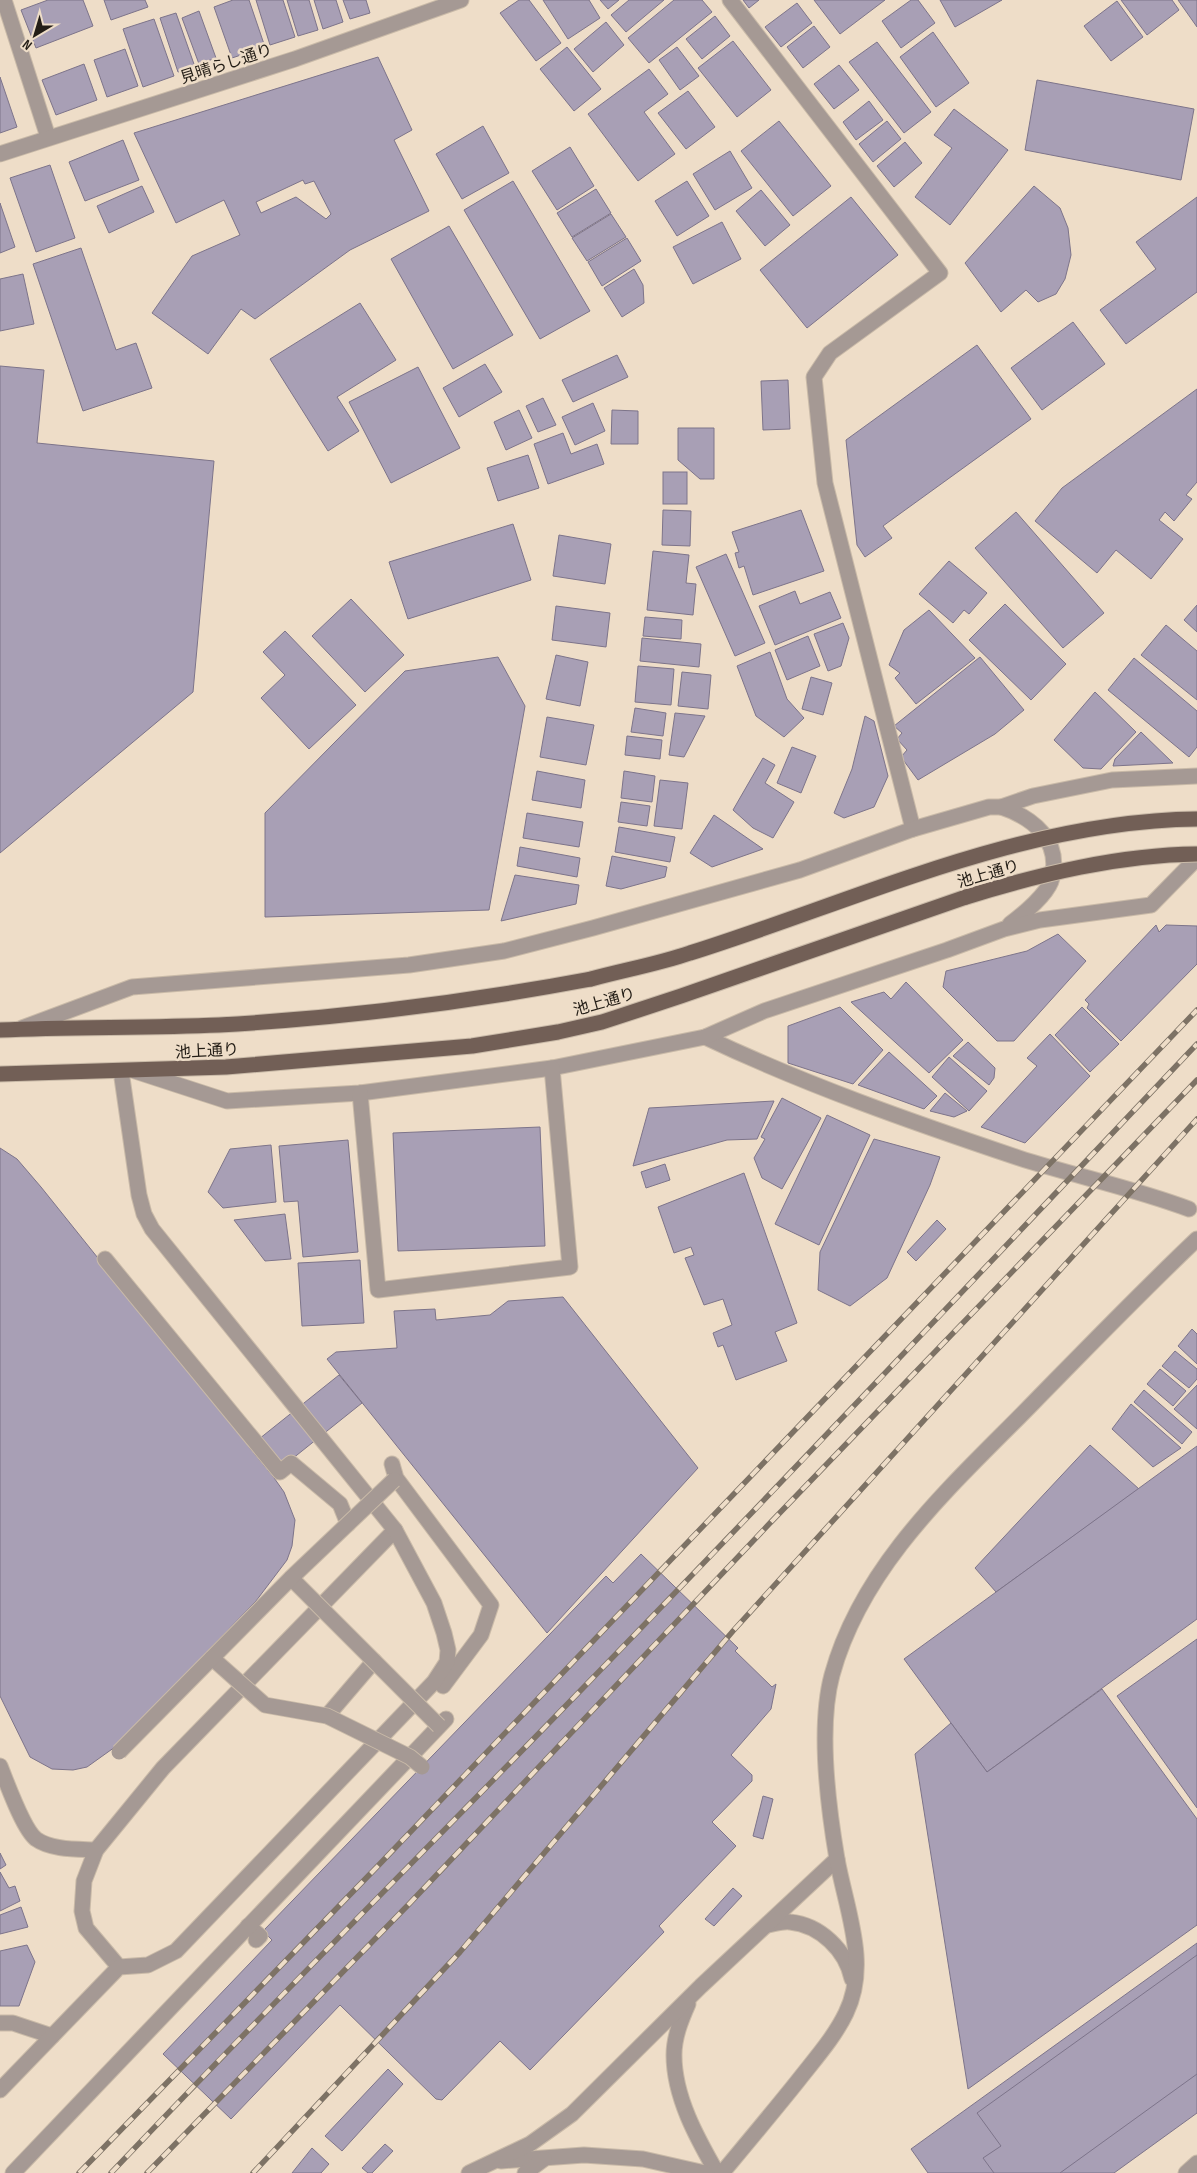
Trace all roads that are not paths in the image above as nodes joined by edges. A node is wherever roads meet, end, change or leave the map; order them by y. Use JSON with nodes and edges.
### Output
{"nodes":[{"id":1,"x":4,"y":0,"type":"edge"},
{"id":2,"x":462,"y":0,"type":"edge"},
{"id":3,"x":730,"y":0,"type":"edge"},
{"id":4,"x":48,"y":137,"type":"junction"},
{"id":5,"x":0,"y":154,"type":"edge"},
{"id":6,"x":1197,"y":776,"type":"edge"},
{"id":7,"x":1002,"y":807,"type":"junction"},
{"id":8,"x":1197,"y":819,"type":"edge"},
{"id":9,"x":913,"y":829,"type":"junction"},
{"id":10,"x":1197,"y":854,"type":"edge"},
{"id":11,"x":1197,"y":858,"type":"edge"},
{"id":12,"x":1004,"y":929,"type":"junction"},
{"id":13,"x":20,"y":1029,"type":"junction"},
{"id":14,"x":0,"y":1030,"type":"edge"},
{"id":15,"x":705,"y":1037,"type":"junction"},
{"id":16,"x":552,"y":1068,"type":"junction"},
{"id":17,"x":128,"y":1071,"type":"junction"},
{"id":18,"x":0,"y":1074,"type":"edge"},
{"id":19,"x":360,"y":1092,"type":"junction"},
{"id":20,"x":1189,"y":1208,"type":"dead end"},
{"id":21,"x":1197,"y":1239,"type":"edge"},
{"id":22,"x":106,"y":1259,"type":"dead end"},
{"id":23,"x":348,"y":1524,"type":"junction"},
{"id":24,"x":395,"y":1530,"type":"junction"},
{"id":25,"x":291,"y":1578,"type":"junction"},
{"id":26,"x":212,"y":1658,"type":"junction"},
{"id":27,"x":374,"y":1662,"type":"junction"},
{"id":28,"x":422,"y":1709,"type":"junction"},
{"id":29,"x":327,"y":1716,"type":"junction"},
{"id":30,"x":119,"y":1752,"type":"dead end"},
{"id":31,"x":410,"y":1756,"type":"junction"},
{"id":32,"x":0,"y":1766,"type":"edge"},
{"id":33,"x":422,"y":1767,"type":"dead end"},
{"id":34,"x":96,"y":1850,"type":"junction"},
{"id":35,"x":837,"y":1859,"type":"junction"},
{"id":36,"x":767,"y":1925,"type":"junction"},
{"id":37,"x":248,"y":1926,"type":"junction"},
{"id":38,"x":256,"y":1940,"type":"dead end"},
{"id":39,"x":119,"y":1967,"type":"junction"},
{"id":40,"x":854,"y":1989,"type":"junction"},
{"id":41,"x":692,"y":1996,"type":"junction"},
{"id":42,"x":0,"y":2023,"type":"edge"},
{"id":43,"x":52,"y":2036,"type":"junction"},
{"id":44,"x":0,"y":2090,"type":"edge"},
{"id":45,"x":544,"y":2159,"type":"junction"},
{"id":46,"x":496,"y":2161,"type":"junction"},
{"id":47,"x":1197,"y":2163,"type":"edge"},
{"id":48,"x":13,"y":2173,"type":"edge"},
{"id":49,"x":469,"y":2173,"type":"edge"},
{"id":50,"x":525,"y":2173,"type":"edge"},
{"id":51,"x":705,"y":2173,"type":"edge"},
{"id":52,"x":717,"y":2173,"type":"edge"},
{"id":53,"x":722,"y":2173,"type":"edge"},
{"id":54,"x":1186,"y":2173,"type":"edge"}],
"edges":[{"from":1,"to":4,"type":"street"},
{"from":2,"to":4,"type":"street","name":"見晴らし通り"},
{"from":3,"to":9,"type":"street"},
{"from":4,"to":5,"type":"street","name":"見晴らし通り"},
{"from":6,"to":7,"type":"street"},
{"from":7,"to":9,"type":"street"},
{"from":7,"to":12,"type":"street"},
{"from":8,"to":13,"type":"main road","name":"池上通り","bridge":true},
{"from":9,"to":13,"type":"street"},
{"from":10,"to":17,"type":"main road","name":"池上通り","bridge":true},
{"from":11,"to":12,"type":"street"},
{"from":12,"to":15,"type":"street"},
{"from":13,"to":14,"type":"main road","name":"池上通り"},
{"from":15,"to":16,"type":"street"},
{"from":15,"to":20,"type":"street"},
{"from":16,"to":19,"type":"street"},
{"from":16,"to":19,"type":"street"},
{"from":17,"to":18,"type":"main road","name":"池上通り"},
{"from":17,"to":19,"type":"street"},
{"from":17,"to":24,"type":"street"},
{"from":21,"to":35,"type":"street"},
{"from":22,"to":23,"type":"street"},
{"from":23,"to":25,"type":"street","bridge":true},
{"from":23,"to":28,"type":"street","bridge":true},
{"from":24,"to":34,"type":"street"},
{"from":24,"to":39,"type":"street"},
{"from":25,"to":26,"type":"street","bridge":true},
{"from":25,"to":27,"type":"street","bridge":true},
{"from":26,"to":29,"type":"street","bridge":true},
{"from":26,"to":30,"type":"street","bridge":true},
{"from":27,"to":28,"type":"street","bridge":true},
{"from":27,"to":29,"type":"street"},
{"from":28,"to":31,"type":"street","bridge":true},
{"from":29,"to":31,"type":"street","bridge":true},
{"from":31,"to":33,"type":"street","bridge":true},
{"from":31,"to":37,"type":"street"},
{"from":32,"to":34,"type":"street"},
{"from":34,"to":39,"type":"street"},
{"from":35,"to":36,"type":"street"},
{"from":35,"to":40,"type":"street"},
{"from":36,"to":40,"type":"street"},
{"from":36,"to":41,"type":"street"},
{"from":37,"to":38,"type":"street"},
{"from":37,"to":48,"type":"street"},
{"from":39,"to":43,"type":"street"},
{"from":40,"to":53,"type":"street"},
{"from":41,"to":46,"type":"street"},
{"from":41,"to":52,"type":"street"},
{"from":42,"to":43,"type":"street"},
{"from":43,"to":44,"type":"street"},
{"from":45,"to":46,"type":"street"},
{"from":45,"to":50,"type":"street"},
{"from":45,"to":51,"type":"street"},
{"from":46,"to":49,"type":"street"},
{"from":47,"to":54,"type":"street"}]}
